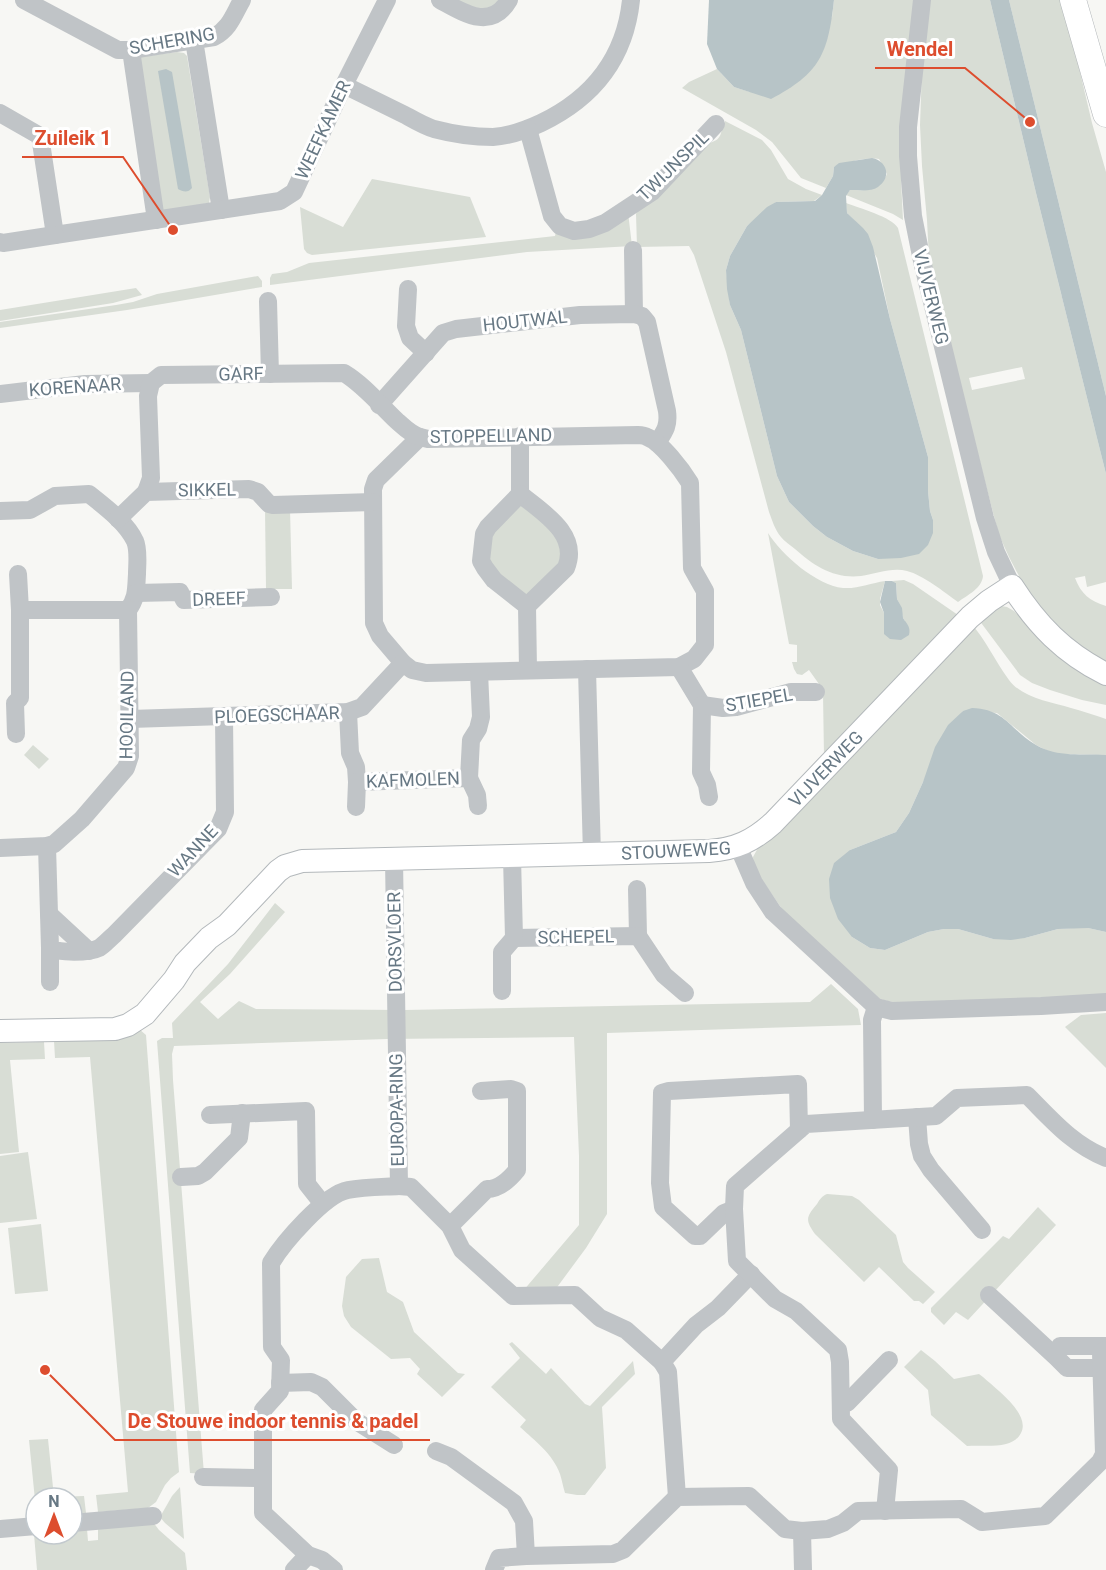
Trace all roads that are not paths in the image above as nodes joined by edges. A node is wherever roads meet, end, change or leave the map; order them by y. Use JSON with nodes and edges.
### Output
{"nodes":[{"id":1,"x":24,"y":0,"type":"edge"},
{"id":2,"x":242,"y":0,"type":"edge"},
{"id":3,"x":387,"y":0,"type":"edge"},
{"id":4,"x":440,"y":0,"type":"edge"},
{"id":5,"x":509,"y":0,"type":"edge"},
{"id":6,"x":631,"y":0,"type":"edge"},
{"id":7,"x":922,"y":0,"type":"edge"},
{"id":8,"x":1073,"y":0,"type":"edge"},
{"id":9,"x":1086,"y":0,"type":"edge"},
{"id":10,"x":194,"y":40,"type":"junction"},
{"id":11,"x":131,"y":50,"type":"junction"},
{"id":12,"x":1106,"y":72,"type":"edge"},
{"id":13,"x":344,"y":84,"type":"junction"},
{"id":14,"x":0,"y":113,"type":"edge"},
{"id":15,"x":1106,"y":114,"type":"edge"},
{"id":16,"x":716,"y":124,"type":"dead end"},
{"id":17,"x":528,"y":129,"type":"junction"},
{"id":18,"x":221,"y":210,"type":"junction"},
{"id":19,"x":156,"y":220,"type":"junction"},
{"id":20,"x":56,"y":235,"type":"junction"},
{"id":21,"x":0,"y":242,"type":"edge"},
{"id":22,"x":633,"y":250,"type":"dead end"},
{"id":23,"x":408,"y":289,"type":"dead end"},
{"id":24,"x":267,"y":301,"type":"dead end"},
{"id":25,"x":634,"y":314,"type":"junction"},
{"id":26,"x":426,"y":353,"type":"junction"},
{"id":27,"x":270,"y":374,"type":"junction"},
{"id":28,"x":151,"y":383,"type":"junction"},
{"id":29,"x":0,"y":394,"type":"edge"},
{"id":30,"x":379,"y":405,"type":"junction"},
{"id":31,"x":520,"y":436,"type":"junction"},
{"id":32,"x":420,"y":437,"type":"junction"},
{"id":33,"x":657,"y":443,"type":"junction"},
{"id":34,"x":146,"y":492,"type":"junction"},
{"id":35,"x":520,"y":494,"type":"junction"},
{"id":36,"x":373,"y":502,"type":"junction"},
{"id":37,"x":0,"y":511,"type":"edge"},
{"id":38,"x":118,"y":519,"type":"junction"},
{"id":39,"x":18,"y":574,"type":"dead end"},
{"id":40,"x":1012,"y":586,"type":"junction"},
{"id":41,"x":136,"y":593,"type":"junction"},
{"id":42,"x":271,"y":597,"type":"dead end"},
{"id":43,"x":527,"y":606,"type":"junction"},
{"id":44,"x":20,"y":610,"type":"junction"},
{"id":45,"x":128,"y":610,"type":"junction"},
{"id":46,"x":403,"y":663,"type":"junction"},
{"id":47,"x":679,"y":667,"type":"junction"},
{"id":48,"x":587,"y":669,"type":"junction"},
{"id":49,"x":528,"y":670,"type":"junction"},
{"id":50,"x":479,"y":672,"type":"junction"},
{"id":51,"x":1106,"y":674,"type":"edge"},
{"id":52,"x":816,"y":692,"type":"dead end"},
{"id":53,"x":702,"y":705,"type":"junction"},
{"id":54,"x":348,"y":712,"type":"junction"},
{"id":55,"x":224,"y":717,"type":"junction"},
{"id":56,"x":130,"y":719,"type":"junction"},
{"id":57,"x":16,"y":734,"type":"dead end"},
{"id":58,"x":470,"y":778,"type":"junction"},
{"id":59,"x":357,"y":782,"type":"junction"},
{"id":60,"x":709,"y":797,"type":"dead end"},
{"id":61,"x":478,"y":806,"type":"dead end"},
{"id":62,"x":356,"y":807,"type":"dead end"},
{"id":63,"x":47,"y":846,"type":"junction"},
{"id":64,"x":738,"y":846,"type":"junction"},
{"id":65,"x":0,"y":848,"type":"edge"},
{"id":66,"x":592,"y":855,"type":"junction"},
{"id":67,"x":512,"y":857,"type":"junction"},
{"id":68,"x":394,"y":859,"type":"junction"},
{"id":69,"x":637,"y":889,"type":"dead end"},
{"id":70,"x":49,"y":914,"type":"junction"},
{"id":71,"x":638,"y":936,"type":"junction"},
{"id":72,"x":514,"y":939,"type":"junction"},
{"id":73,"x":50,"y":948,"type":"junction"},
{"id":74,"x":88,"y":951,"type":"junction"},
{"id":75,"x":50,"y":982,"type":"dead end"},
{"id":76,"x":502,"y":991,"type":"dead end"},
{"id":77,"x":685,"y":993,"type":"dead end"},
{"id":78,"x":1106,"y":1002,"type":"edge"},
{"id":79,"x":876,"y":1007,"type":"junction"},
{"id":80,"x":396,"y":1025,"type":"joint"},
{"id":81,"x":0,"y":1032,"type":"edge"},
{"id":82,"x":481,"y":1091,"type":"dead end"},
{"id":83,"x":242,"y":1113,"type":"junction"},
{"id":84,"x":210,"y":1115,"type":"dead end"},
{"id":85,"x":917,"y":1118,"type":"junction"},
{"id":86,"x":873,"y":1120,"type":"junction"},
{"id":87,"x":799,"y":1130,"type":"junction"},
{"id":88,"x":1106,"y":1158,"type":"edge"},
{"id":89,"x":181,"y":1178,"type":"dead end"},
{"id":90,"x":399,"y":1186,"type":"junction"},
{"id":91,"x":322,"y":1203,"type":"junction"},
{"id":92,"x":734,"y":1209,"type":"junction"},
{"id":93,"x":450,"y":1226,"type":"junction"},
{"id":94,"x":982,"y":1230,"type":"dead end"},
{"id":95,"x":751,"y":1274,"type":"junction"},
{"id":96,"x":989,"y":1295,"type":"dead end"},
{"id":97,"x":1060,"y":1346,"type":"dead end"},
{"id":98,"x":1106,"y":1348,"type":"edge"},
{"id":99,"x":889,"y":1360,"type":"dead end"},
{"id":100,"x":662,"y":1362,"type":"junction"},
{"id":101,"x":1101,"y":1368,"type":"junction"},
{"id":102,"x":280,"y":1383,"type":"junction"},
{"id":103,"x":841,"y":1403,"type":"junction"},
{"id":104,"x":394,"y":1445,"type":"dead end"},
{"id":105,"x":436,"y":1451,"type":"dead end"},
{"id":106,"x":1105,"y":1454,"type":"edge"},
{"id":107,"x":203,"y":1477,"type":"dead end"},
{"id":108,"x":263,"y":1478,"type":"junction"},
{"id":109,"x":677,"y":1497,"type":"junction"},
{"id":110,"x":885,"y":1511,"type":"junction"},
{"id":111,"x":153,"y":1516,"type":"dead end"},
{"id":112,"x":84,"y":1522,"type":"edge"},
{"id":113,"x":24,"y":1527,"type":"edge"},
{"id":114,"x":0,"y":1529,"type":"edge"},
{"id":115,"x":802,"y":1530,"type":"junction"},
{"id":116,"x":308,"y":1555,"type":"junction"},
{"id":117,"x":526,"y":1556,"type":"junction"},
{"id":118,"x":294,"y":1570,"type":"edge"},
{"id":119,"x":334,"y":1570,"type":"edge"},
{"id":120,"x":494,"y":1570,"type":"edge"},
{"id":121,"x":803,"y":1570,"type":"edge"}],
"edges":[{"from":1,"to":11,"type":"street","name":"SCHERING"},
{"from":2,"to":10,"type":"street","name":"SCHERING"},
{"from":3,"to":13,"type":"street","name":"WEEFKAMER"},
{"from":4,"to":5,"type":"street"},
{"from":6,"to":17,"type":"street"},
{"from":7,"to":40,"type":"street","name":"VIJVERWEG"},
{"from":8,"to":15,"type":"highway"},
{"from":9,"to":12,"type":"highway"},
{"from":10,"to":11,"type":"street","name":"SCHERING"},
{"from":10,"to":18,"type":"street"},
{"from":11,"to":19,"type":"street"},
{"from":13,"to":17,"type":"street"},
{"from":13,"to":18,"type":"street","name":"WEEFKAMER"},
{"from":14,"to":20,"type":"street"},
{"from":16,"to":17,"type":"street","name":"TWIJNSPIL"},
{"from":18,"to":19,"type":"street","name":"WEEFKAMER"},
{"from":19,"to":20,"type":"street","name":"WEEFKAMER"},
{"from":20,"to":21,"type":"street","name":"WEEFKAMER"},
{"from":22,"to":25,"type":"street"},
{"from":23,"to":26,"type":"street"},
{"from":24,"to":27,"type":"street"},
{"from":25,"to":26,"type":"street","name":"HOUTWAL"},
{"from":25,"to":33,"type":"street"},
{"from":26,"to":30,"type":"street","name":"HOUTWAL"},
{"from":27,"to":28,"type":"street","name":"GARF"},
{"from":27,"to":30,"type":"street","name":"GARF"},
{"from":28,"to":29,"type":"street","name":"KORENAAR"},
{"from":28,"to":34,"type":"street"},
{"from":30,"to":32,"type":"street","name":"GARF"},
{"from":31,"to":32,"type":"street","name":"STOPPELLAND"},
{"from":31,"to":33,"type":"street","name":"STOPPELLAND"},
{"from":31,"to":35,"type":"street"},
{"from":32,"to":36,"type":"street","name":"STOPPELLAND"},
{"from":33,"to":47,"type":"street"},
{"from":34,"to":36,"type":"street","name":"SIKKEL"},
{"from":34,"to":38,"type":"street"},
{"from":35,"to":43,"type":"street"},
{"from":35,"to":43,"type":"street"},
{"from":36,"to":46,"type":"street","name":"STOPPELLAND"},
{"from":37,"to":38,"type":"street","name":"HOOILAND"},
{"from":38,"to":41,"type":"street","name":"HOOILAND"},
{"from":39,"to":44,"type":"street"},
{"from":40,"to":51,"type":"main road","name":"VIJVERWEG"},
{"from":40,"to":64,"type":"main road","name":"VIJVERWEG"},
{"from":41,"to":42,"type":"street","name":"DREEF"},
{"from":41,"to":45,"type":"street","name":"HOOILAND"},
{"from":43,"to":49,"type":"street"},
{"from":44,"to":45,"type":"street"},
{"from":44,"to":57,"type":"street"},
{"from":45,"to":56,"type":"street","name":"HOOILAND"},
{"from":46,"to":50,"type":"street","name":"STOPPELLAND"},
{"from":46,"to":54,"type":"street","name":"PLOEGSCHAAR"},
{"from":47,"to":48,"type":"street","name":"STOPPELLAND"},
{"from":47,"to":53,"type":"street","name":"STIEPEL"},
{"from":48,"to":49,"type":"street","name":"STOPPELLAND"},
{"from":48,"to":66,"type":"street"},
{"from":49,"to":50,"type":"street","name":"STOPPELLAND"},
{"from":50,"to":58,"type":"street","name":"KAFMOLEN"},
{"from":52,"to":53,"type":"street","name":"STIEPEL"},
{"from":53,"to":60,"type":"street","name":"STIEPEL"},
{"from":54,"to":55,"type":"street","name":"PLOEGSCHAAR"},
{"from":54,"to":59,"type":"street","name":"KAFMOLEN"},
{"from":55,"to":56,"type":"street","name":"PLOEGSCHAAR"},
{"from":55,"to":74,"type":"street","name":"WANNE"},
{"from":56,"to":63,"type":"street","name":"HOOILAND"},
{"from":58,"to":59,"type":"street","name":"KAFMOLEN"},
{"from":58,"to":61,"type":"street","name":"KAFMOLEN"},
{"from":59,"to":62,"type":"street","name":"KAFMOLEN"},
{"from":63,"to":65,"type":"street"},
{"from":63,"to":70,"type":"street"},
{"from":64,"to":66,"type":"main road","name":"STOUWEWEG"},
{"from":64,"to":79,"type":"street","name":"STOUWEWEG"},
{"from":66,"to":67,"type":"main road","name":"STOUWEWEG"},
{"from":67,"to":68,"type":"main road","name":"STOUWEWEG"},
{"from":67,"to":72,"type":"street","name":"SCHEPEL"},
{"from":68,"to":80,"type":"street","name":"DORSVLOER"},
{"from":68,"to":81,"type":"main road","name":"STOUWEWEG"},
{"from":69,"to":71,"type":"street","name":"SCHEPEL"},
{"from":70,"to":73,"type":"street"},
{"from":70,"to":74,"type":"street"},
{"from":71,"to":72,"type":"street","name":"SCHEPEL"},
{"from":71,"to":77,"type":"street","name":"SCHEPEL"},
{"from":72,"to":76,"type":"street","name":"SCHEPEL"},
{"from":73,"to":74,"type":"street"},
{"from":73,"to":75,"type":"street"},
{"from":78,"to":79,"type":"street"},
{"from":79,"to":86,"type":"street"},
{"from":80,"to":90,"type":"street","name":"EUROPA-RING"},
{"from":82,"to":93,"type":"street"},
{"from":83,"to":84,"type":"street"},
{"from":83,"to":89,"type":"street"},
{"from":83,"to":91,"type":"street"},
{"from":85,"to":86,"type":"street"},
{"from":85,"to":88,"type":"street"},
{"from":85,"to":94,"type":"street"},
{"from":86,"to":87,"type":"street"},
{"from":87,"to":92,"type":"street"},
{"from":87,"to":92,"type":"street"},
{"from":90,"to":91,"type":"street","name":"EUROPA-RING"},
{"from":90,"to":93,"type":"street"},
{"from":91,"to":102,"type":"street","name":"EUROPA-RING"},
{"from":92,"to":95,"type":"street"},
{"from":93,"to":100,"type":"street"},
{"from":95,"to":100,"type":"street"},
{"from":95,"to":103,"type":"street"},
{"from":96,"to":101,"type":"street"},
{"from":97,"to":98,"type":"street"},
{"from":98,"to":101,"type":"street"},
{"from":99,"to":103,"type":"street"},
{"from":100,"to":109,"type":"street"},
{"from":101,"to":106,"type":"street"},
{"from":102,"to":104,"type":"street"},
{"from":102,"to":108,"type":"street","name":"EUROPA-RING"},
{"from":103,"to":110,"type":"street"},
{"from":105,"to":117,"type":"street"},
{"from":106,"to":110,"type":"street"},
{"from":107,"to":108,"type":"street"},
{"from":108,"to":116,"type":"street","name":"EUROPA-RING"},
{"from":109,"to":115,"type":"street"},
{"from":109,"to":117,"type":"street"},
{"from":110,"to":115,"type":"street"},
{"from":111,"to":112,"type":"street"},
{"from":113,"to":114,"type":"street"},
{"from":115,"to":121,"type":"street"},
{"from":116,"to":118,"type":"street"},
{"from":116,"to":119,"type":"street","name":"EUROPA-RING"},
{"from":117,"to":120,"type":"street"}]}
